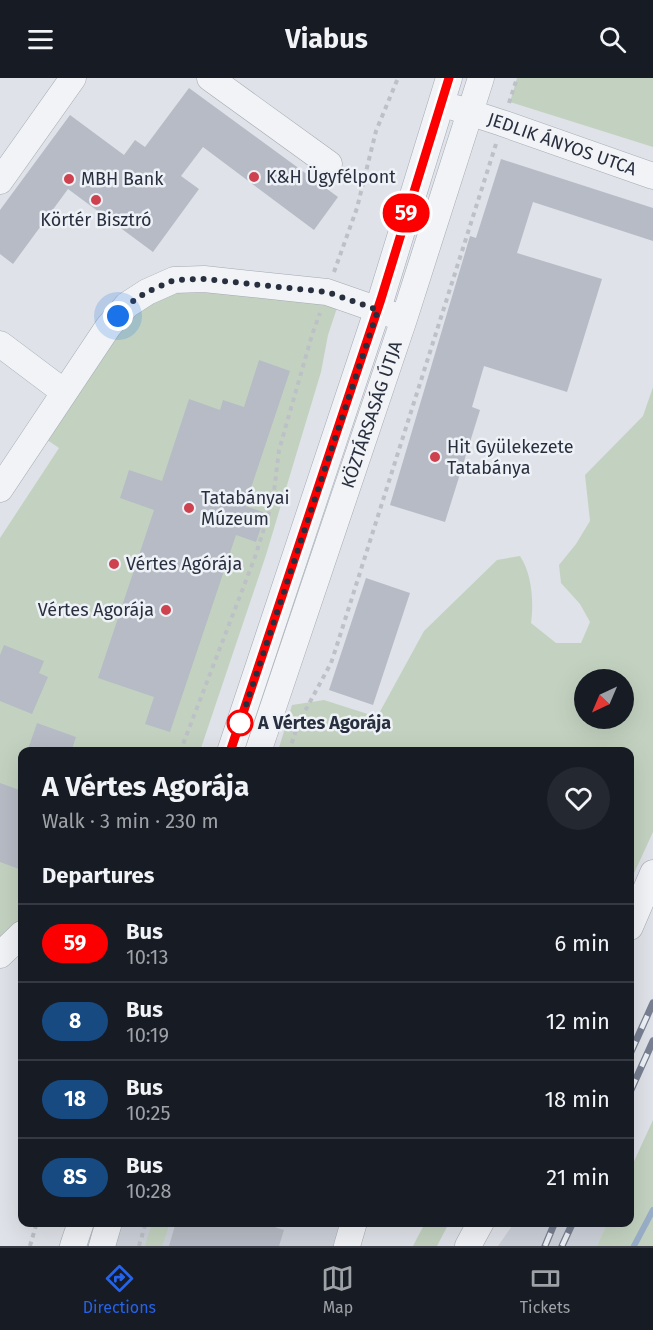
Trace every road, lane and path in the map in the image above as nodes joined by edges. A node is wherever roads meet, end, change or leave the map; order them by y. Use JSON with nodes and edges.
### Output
{"nodes":[{"id":1,"x":73,"y":78,"type":"edge"},
{"id":2,"x":210,"y":78,"type":"edge"},
{"id":3,"x":398,"y":78,"type":"edge"},
{"id":4,"x":449,"y":78,"type":"edge"},
{"id":5,"x":481,"y":78,"type":"edge"},
{"id":6,"x":517,"y":78,"type":"edge"},
{"id":7,"x":441,"y":103,"type":"junction"},
{"id":8,"x":471,"y":113,"type":"junction"},
{"id":9,"x":502,"y":123,"type":"junction"},
{"id":10,"x":329,"y":164,"type":"dead end"},
{"id":11,"x":653,"y":176,"type":"edge"},
{"id":12,"x":0,"y":181,"type":"edge"},
{"id":13,"x":327,"y":292,"type":"junction"},
{"id":14,"x":378,"y":310,"type":"junction"},
{"id":15,"x":404,"y":319,"type":"junction"},
{"id":16,"x":0,"y":344,"type":"edge"},
{"id":17,"x":64,"y":392,"type":"junction"},
{"id":18,"x":0,"y":489,"type":"edge"},
{"id":19,"x":182,"y":747,"type":"edge"},
{"id":20,"x":232,"y":747,"type":"edge"},
{"id":21,"x":260,"y":747,"type":"edge"},
{"id":22,"x":291,"y":747,"type":"edge"},
{"id":23,"x":653,"y":873,"type":"edge"},
{"id":24,"x":634,"y":918,"type":"edge"},
{"id":25,"x":18,"y":938,"type":"edge"},
{"id":26,"x":0,"y":955,"type":"edge"},
{"id":27,"x":36,"y":1227,"type":"edge"},
{"id":28,"x":79,"y":1227,"type":"edge"},
{"id":29,"x":108,"y":1227,"type":"edge"},
{"id":30,"x":145,"y":1227,"type":"edge"},
{"id":31,"x":353,"y":1227,"type":"edge"},
{"id":32,"x":478,"y":1227,"type":"edge"},
{"id":33,"x":30,"y":1246,"type":"edge"},
{"id":34,"x":73,"y":1246,"type":"edge"},
{"id":35,"x":102,"y":1246,"type":"edge"},
{"id":36,"x":139,"y":1246,"type":"edge"},
{"id":37,"x":348,"y":1246,"type":"edge"},
{"id":38,"x":468,"y":1246,"type":"edge"}],
"edges":[{"from":1,"to":12,"type":"street"},
{"from":2,"to":10,"type":"street"},
{"from":3,"to":13,"type":"path"},
{"from":4,"to":7,"type":"street","name":"KÖZTÁRSASÁG ÚTJA"},
{"from":5,"to":8,"type":"street","name":"KÖZTÁRSASÁG ÚTJA"},
{"from":6,"to":9,"type":"path"},
{"from":7,"to":8,"type":"street","name":"JEDLIK ÁNYOS UTCA"},
{"from":7,"to":14,"type":"street","name":"KÖZTÁRSASÁG ÚTJA"},
{"from":8,"to":9,"type":"street","name":"JEDLIK ÁNYOS UTCA"},
{"from":8,"to":15,"type":"street","name":"KÖZTÁRSASÁG ÚTJA"},
{"from":9,"to":11,"type":"street","name":"JEDLIK ÁNYOS UTCA"},
{"from":9,"to":22,"type":"path"},
{"from":13,"to":14,"type":"street"},
{"from":13,"to":17,"type":"street"},
{"from":13,"to":19,"type":"path"},
{"from":14,"to":15,"type":"street"},
{"from":14,"to":20,"type":"street","name":"KÖZTÁRSASÁG ÚTJA"},
{"from":15,"to":21,"type":"street","name":"KÖZTÁRSASÁG ÚTJA"},
{"from":16,"to":17,"type":"street"},
{"from":17,"to":18,"type":"street"},
{"from":23,"to":24,"type":"street"},
{"from":25,"to":26,"type":"street"},
{"from":27,"to":33,"type":"path"},
{"from":28,"to":34,"type":"street"},
{"from":29,"to":35,"type":"street"},
{"from":30,"to":36,"type":"path"},
{"from":31,"to":37,"type":"street"},
{"from":32,"to":38,"type":"street"}]}
